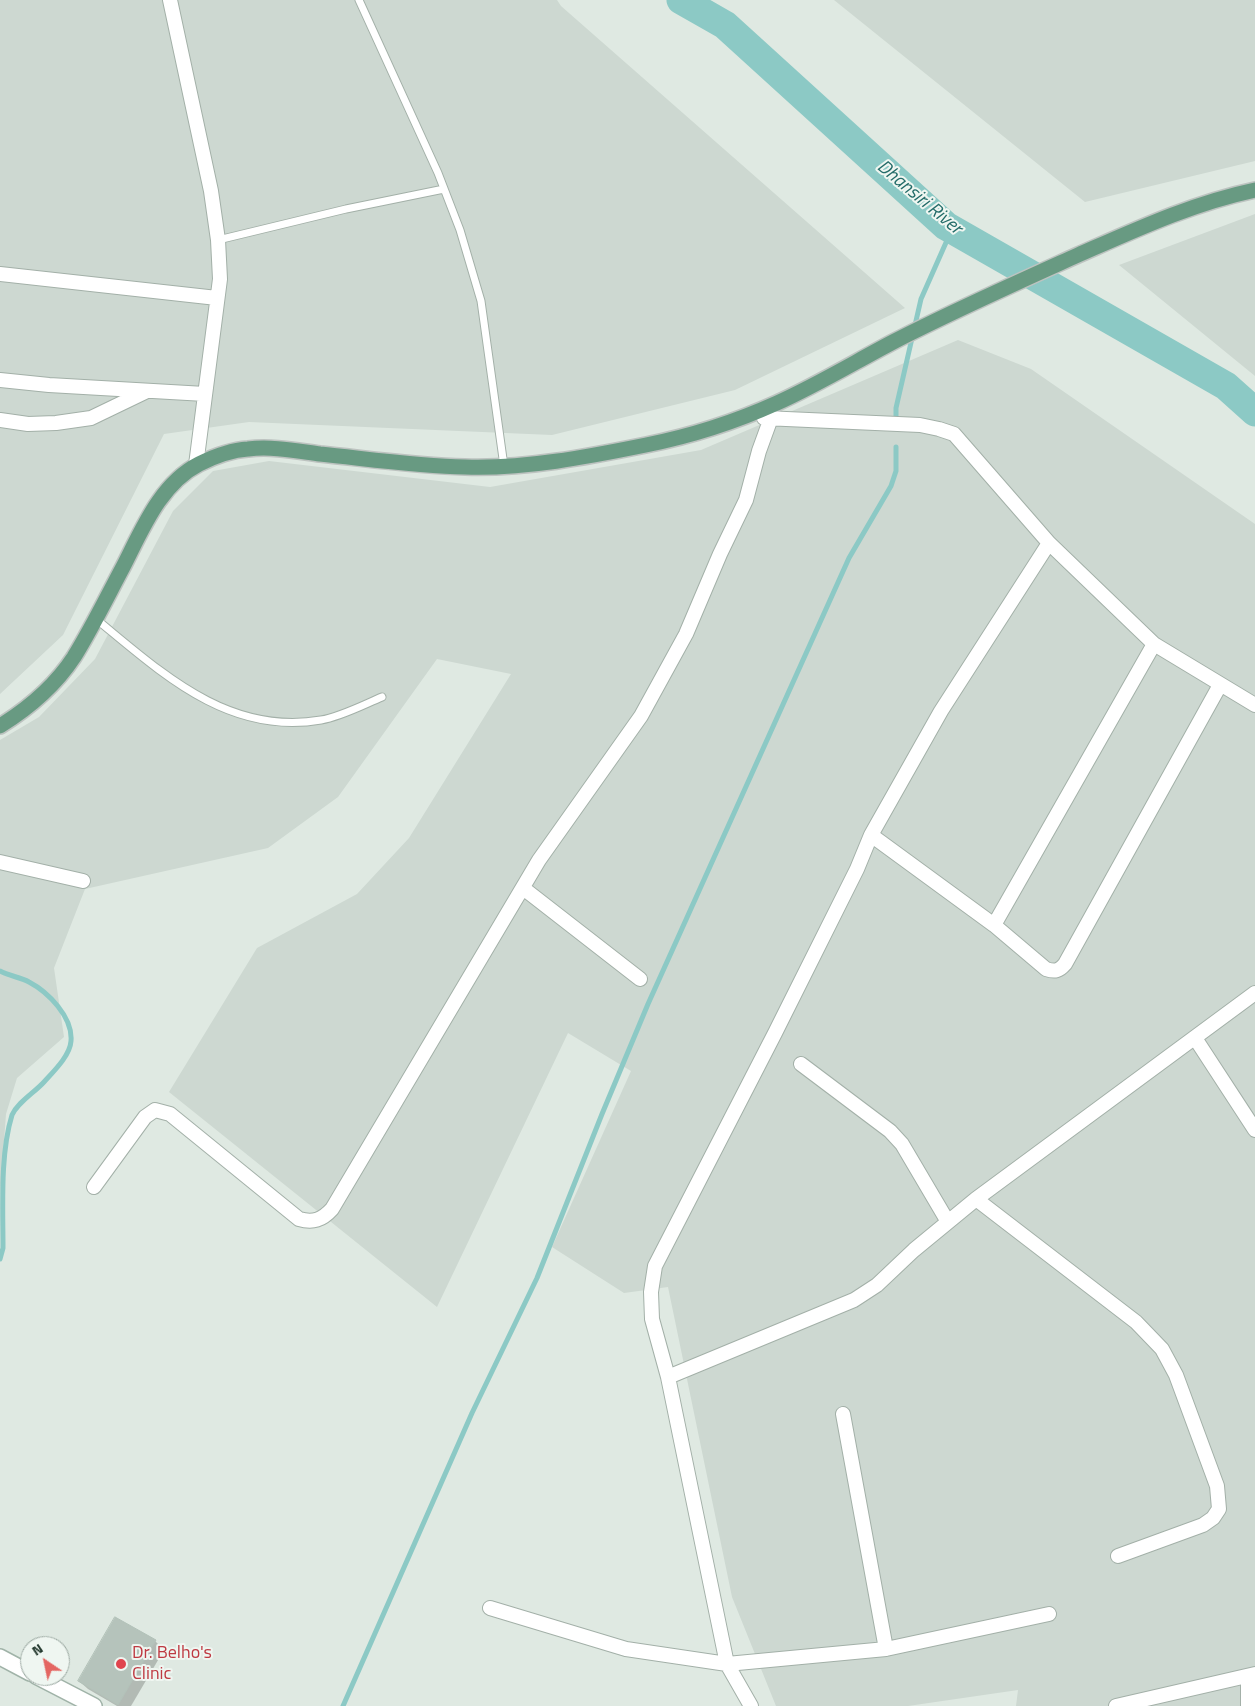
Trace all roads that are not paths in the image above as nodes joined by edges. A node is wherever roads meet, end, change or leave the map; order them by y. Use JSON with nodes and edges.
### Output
{"nodes":[{"id":1,"x":170,"y":0,"type":"edge"},
{"id":2,"x":359,"y":0,"type":"edge"},
{"id":3,"x":444,"y":190,"type":"junction"},
{"id":4,"x":1255,"y":190,"type":"edge"},
{"id":5,"x":218,"y":240,"type":"junction"},
{"id":6,"x":0,"y":274,"type":"edge"},
{"id":7,"x":217,"y":298,"type":"junction"},
{"id":8,"x":0,"y":380,"type":"edge"},
{"id":9,"x":147,"y":391,"type":"junction"},
{"id":10,"x":205,"y":394,"type":"junction"},
{"id":11,"x":746,"y":416,"type":"junction"},
{"id":12,"x":771,"y":418,"type":"junction"},
{"id":13,"x":0,"y":420,"type":"edge"},
{"id":14,"x":196,"y":465,"type":"junction"},
{"id":15,"x":504,"y":467,"type":"junction"},
{"id":16,"x":1049,"y":543,"type":"junction"},
{"id":17,"x":96,"y":619,"type":"junction"},
{"id":18,"x":1154,"y":644,"type":"junction"},
{"id":19,"x":1220,"y":685,"type":"junction"},
{"id":20,"x":382,"y":698,"type":"dead end"},
{"id":21,"x":1255,"y":706,"type":"edge"},
{"id":22,"x":0,"y":726,"type":"edge"},
{"id":23,"x":871,"y":836,"type":"junction"},
{"id":24,"x":0,"y":862,"type":"edge"},
{"id":25,"x":83,"y":881,"type":"dead end"},
{"id":26,"x":523,"y":888,"type":"junction"},
{"id":27,"x":994,"y":925,"type":"junction"},
{"id":28,"x":640,"y":979,"type":"dead end"},
{"id":29,"x":1255,"y":993,"type":"edge"},
{"id":30,"x":1195,"y":1038,"type":"junction"},
{"id":31,"x":801,"y":1064,"type":"dead end"},
{"id":32,"x":1255,"y":1130,"type":"edge"},
{"id":33,"x":94,"y":1187,"type":"dead end"},
{"id":34,"x":976,"y":1199,"type":"junction"},
{"id":35,"x":948,"y":1222,"type":"junction"},
{"id":36,"x":668,"y":1377,"type":"junction"},
{"id":37,"x":843,"y":1414,"type":"dead end"},
{"id":38,"x":1118,"y":1556,"type":"dead end"},
{"id":39,"x":490,"y":1608,"type":"dead end"},
{"id":40,"x":1049,"y":1614,"type":"dead end"},
{"id":41,"x":886,"y":1649,"type":"junction"},
{"id":42,"x":0,"y":1657,"type":"edge"},
{"id":43,"x":727,"y":1664,"type":"junction"},
{"id":44,"x":20,"y":1668,"type":"edge"},
{"id":45,"x":1251,"y":1676,"type":"edge"},
{"id":46,"x":55,"y":1686,"type":"edge"},
{"id":47,"x":94,"y":1706,"type":"edge"},
{"id":48,"x":751,"y":1706,"type":"edge"},
{"id":49,"x":1116,"y":1706,"type":"edge"},
{"id":50,"x":1248,"y":1706,"type":"edge"}],
"edges":[{"from":1,"to":5,"type":"street"},
{"from":2,"to":3,"type":"lane"},
{"from":3,"to":5,"type":"lane"},
{"from":3,"to":15,"type":"lane"},
{"from":4,"to":11,"type":"main road"},
{"from":5,"to":7,"type":"street"},
{"from":6,"to":7,"type":"street"},
{"from":7,"to":10,"type":"street"},
{"from":8,"to":9,"type":"street"},
{"from":9,"to":10,"type":"street"},
{"from":9,"to":13,"type":"street"},
{"from":10,"to":14,"type":"street"},
{"from":11,"to":12,"type":"street"},
{"from":11,"to":15,"type":"main road"},
{"from":12,"to":16,"type":"street"},
{"from":12,"to":26,"type":"street"},
{"from":14,"to":15,"type":"main road"},
{"from":14,"to":17,"type":"main road"},
{"from":16,"to":18,"type":"street"},
{"from":16,"to":23,"type":"street"},
{"from":17,"to":20,"type":"lane"},
{"from":17,"to":22,"type":"main road"},
{"from":18,"to":19,"type":"street"},
{"from":18,"to":27,"type":"street"},
{"from":19,"to":21,"type":"street"},
{"from":19,"to":27,"type":"street"},
{"from":23,"to":27,"type":"street"},
{"from":23,"to":36,"type":"street"},
{"from":24,"to":25,"type":"street"},
{"from":26,"to":28,"type":"street"},
{"from":26,"to":33,"type":"street"},
{"from":29,"to":30,"type":"street"},
{"from":30,"to":32,"type":"street"},
{"from":30,"to":34,"type":"street"},
{"from":31,"to":35,"type":"street"},
{"from":34,"to":35,"type":"street"},
{"from":34,"to":38,"type":"street"},
{"from":35,"to":36,"type":"street"},
{"from":36,"to":43,"type":"street"},
{"from":37,"to":41,"type":"street"},
{"from":39,"to":43,"type":"street"},
{"from":40,"to":41,"type":"street"},
{"from":41,"to":43,"type":"street"},
{"from":42,"to":44,"type":"main road"},
{"from":43,"to":48,"type":"street"},
{"from":45,"to":49,"type":"street"},
{"from":45,"to":50,"type":"street"},
{"from":46,"to":47,"type":"main road"}]}
